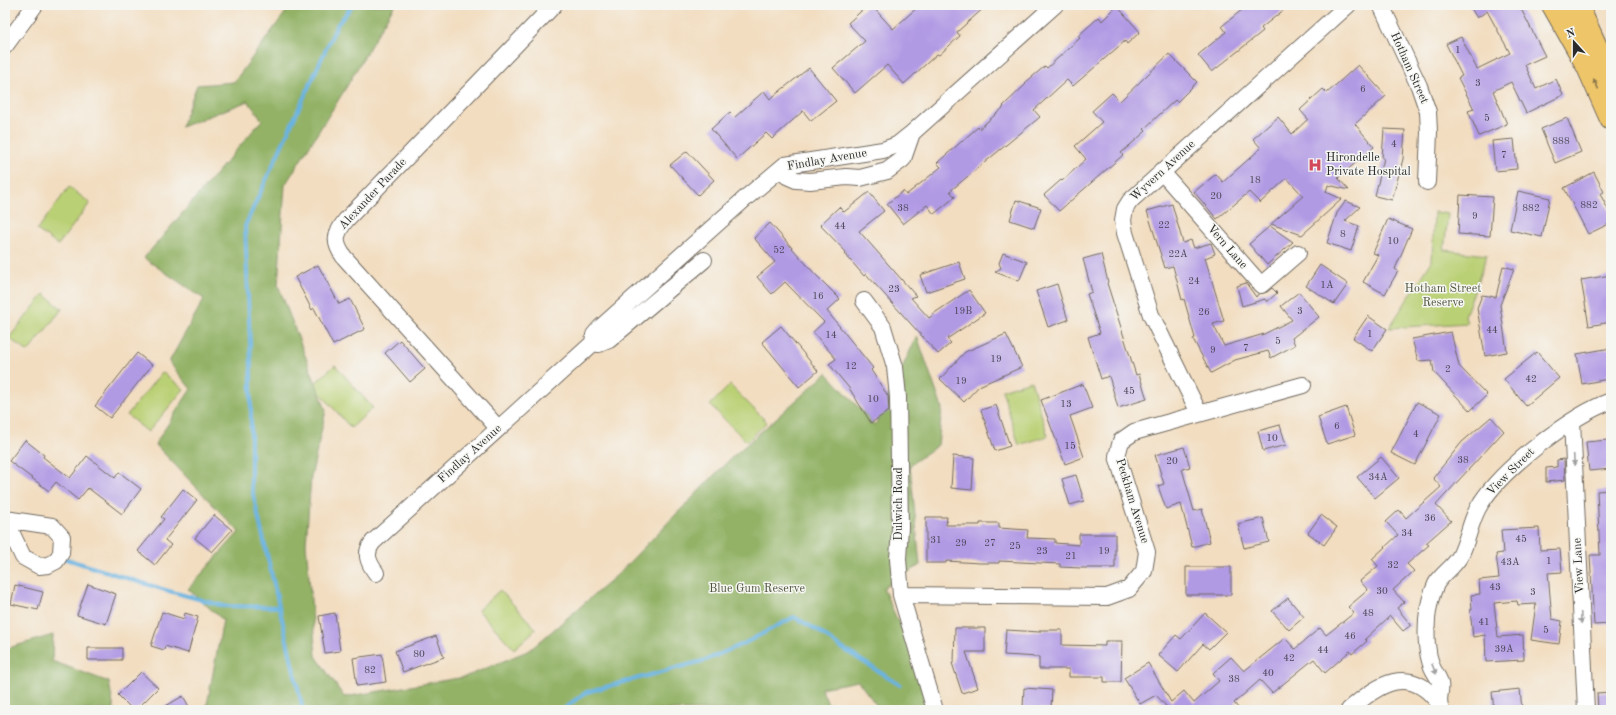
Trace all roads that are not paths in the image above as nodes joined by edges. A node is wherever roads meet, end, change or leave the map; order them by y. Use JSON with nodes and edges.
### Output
{"nodes":[{"id":1,"x":35,"y":5,"type":"edge"},
{"id":2,"x":554,"y":5,"type":"edge"},
{"id":3,"x":1054,"y":5,"type":"edge"},
{"id":4,"x":1348,"y":5,"type":"edge"},
{"id":5,"x":1380,"y":5,"type":"edge"},
{"id":6,"x":1553,"y":5,"type":"edge"},
{"id":7,"x":1577,"y":5,"type":"edge"},
{"id":8,"x":5,"y":46,"type":"edge"},
{"id":9,"x":1611,"y":79,"type":"edge"},
{"id":10,"x":1611,"y":120,"type":"edge"},
{"id":11,"x":912,"y":133,"type":"junction"},
{"id":12,"x":785,"y":165,"type":"junction"},
{"id":13,"x":1161,"y":171,"type":"junction"},
{"id":14,"x":1427,"y":182,"type":"dead end"},
{"id":15,"x":1298,"y":253,"type":"dead end"},
{"id":16,"x":704,"y":260,"type":"dead end"},
{"id":17,"x":864,"y":301,"type":"dead end"},
{"id":18,"x":593,"y":343,"type":"junction"},
{"id":19,"x":1304,"y":385,"type":"dead end"},
{"id":20,"x":1611,"y":401,"type":"edge"},
{"id":21,"x":1199,"y":413,"type":"junction"},
{"id":22,"x":1572,"y":421,"type":"junction"},
{"id":23,"x":498,"y":428,"type":"junction"},
{"id":24,"x":376,"y":573,"type":"dead end"},
{"id":25,"x":901,"y":595,"type":"junction"},
{"id":26,"x":1440,"y":706,"type":"edge"},
{"id":27,"x":935,"y":710,"type":"edge"},
{"id":28,"x":1349,"y":710,"type":"edge"},
{"id":29,"x":1586,"y":710,"type":"edge"}],
"edges":[{"from":1,"to":8,"type":"street"},
{"from":2,"to":23,"type":"street","name":"Alexander Parade"},
{"from":3,"to":11,"type":"street","name":"Findlay Avenue"},
{"from":4,"to":13,"type":"street","name":"Wyvern Avenue"},
{"from":5,"to":14,"type":"street","name":"Hotham Street"},
{"from":10,"to":6,"type":"highway","one_way":true},
{"from":7,"to":9,"type":"highway"},
{"from":11,"to":12,"type":"street","name":"Findlay Avenue"},
{"from":11,"to":12,"type":"street"},
{"from":12,"to":18,"type":"street","name":"Findlay Avenue"},
{"from":13,"to":15,"type":"street","name":"Vern Lane"},
{"from":13,"to":21,"type":"street","name":"Wyvern Avenue"},
{"from":16,"to":18,"type":"street","name":"Findlay Avenue"},
{"from":17,"to":25,"type":"street","name":"Dulwich Road"},
{"from":18,"to":23,"type":"street","name":"Findlay Avenue"},
{"from":19,"to":21,"type":"street","name":"Peckham Avenue"},
{"from":20,"to":22,"type":"street","name":"View Street"},
{"from":21,"to":25,"type":"street","name":"Peckham Avenue"},
{"from":22,"to":26,"type":"street","name":"View Street","one_way":true},
{"from":22,"to":29,"type":"street","name":"View Lane","one_way":true},
{"from":23,"to":24,"type":"street","name":"Findlay Avenue"},
{"from":25,"to":27,"type":"street","name":"Dulwich Road"},
{"from":26,"to":28,"type":"street"}]}
